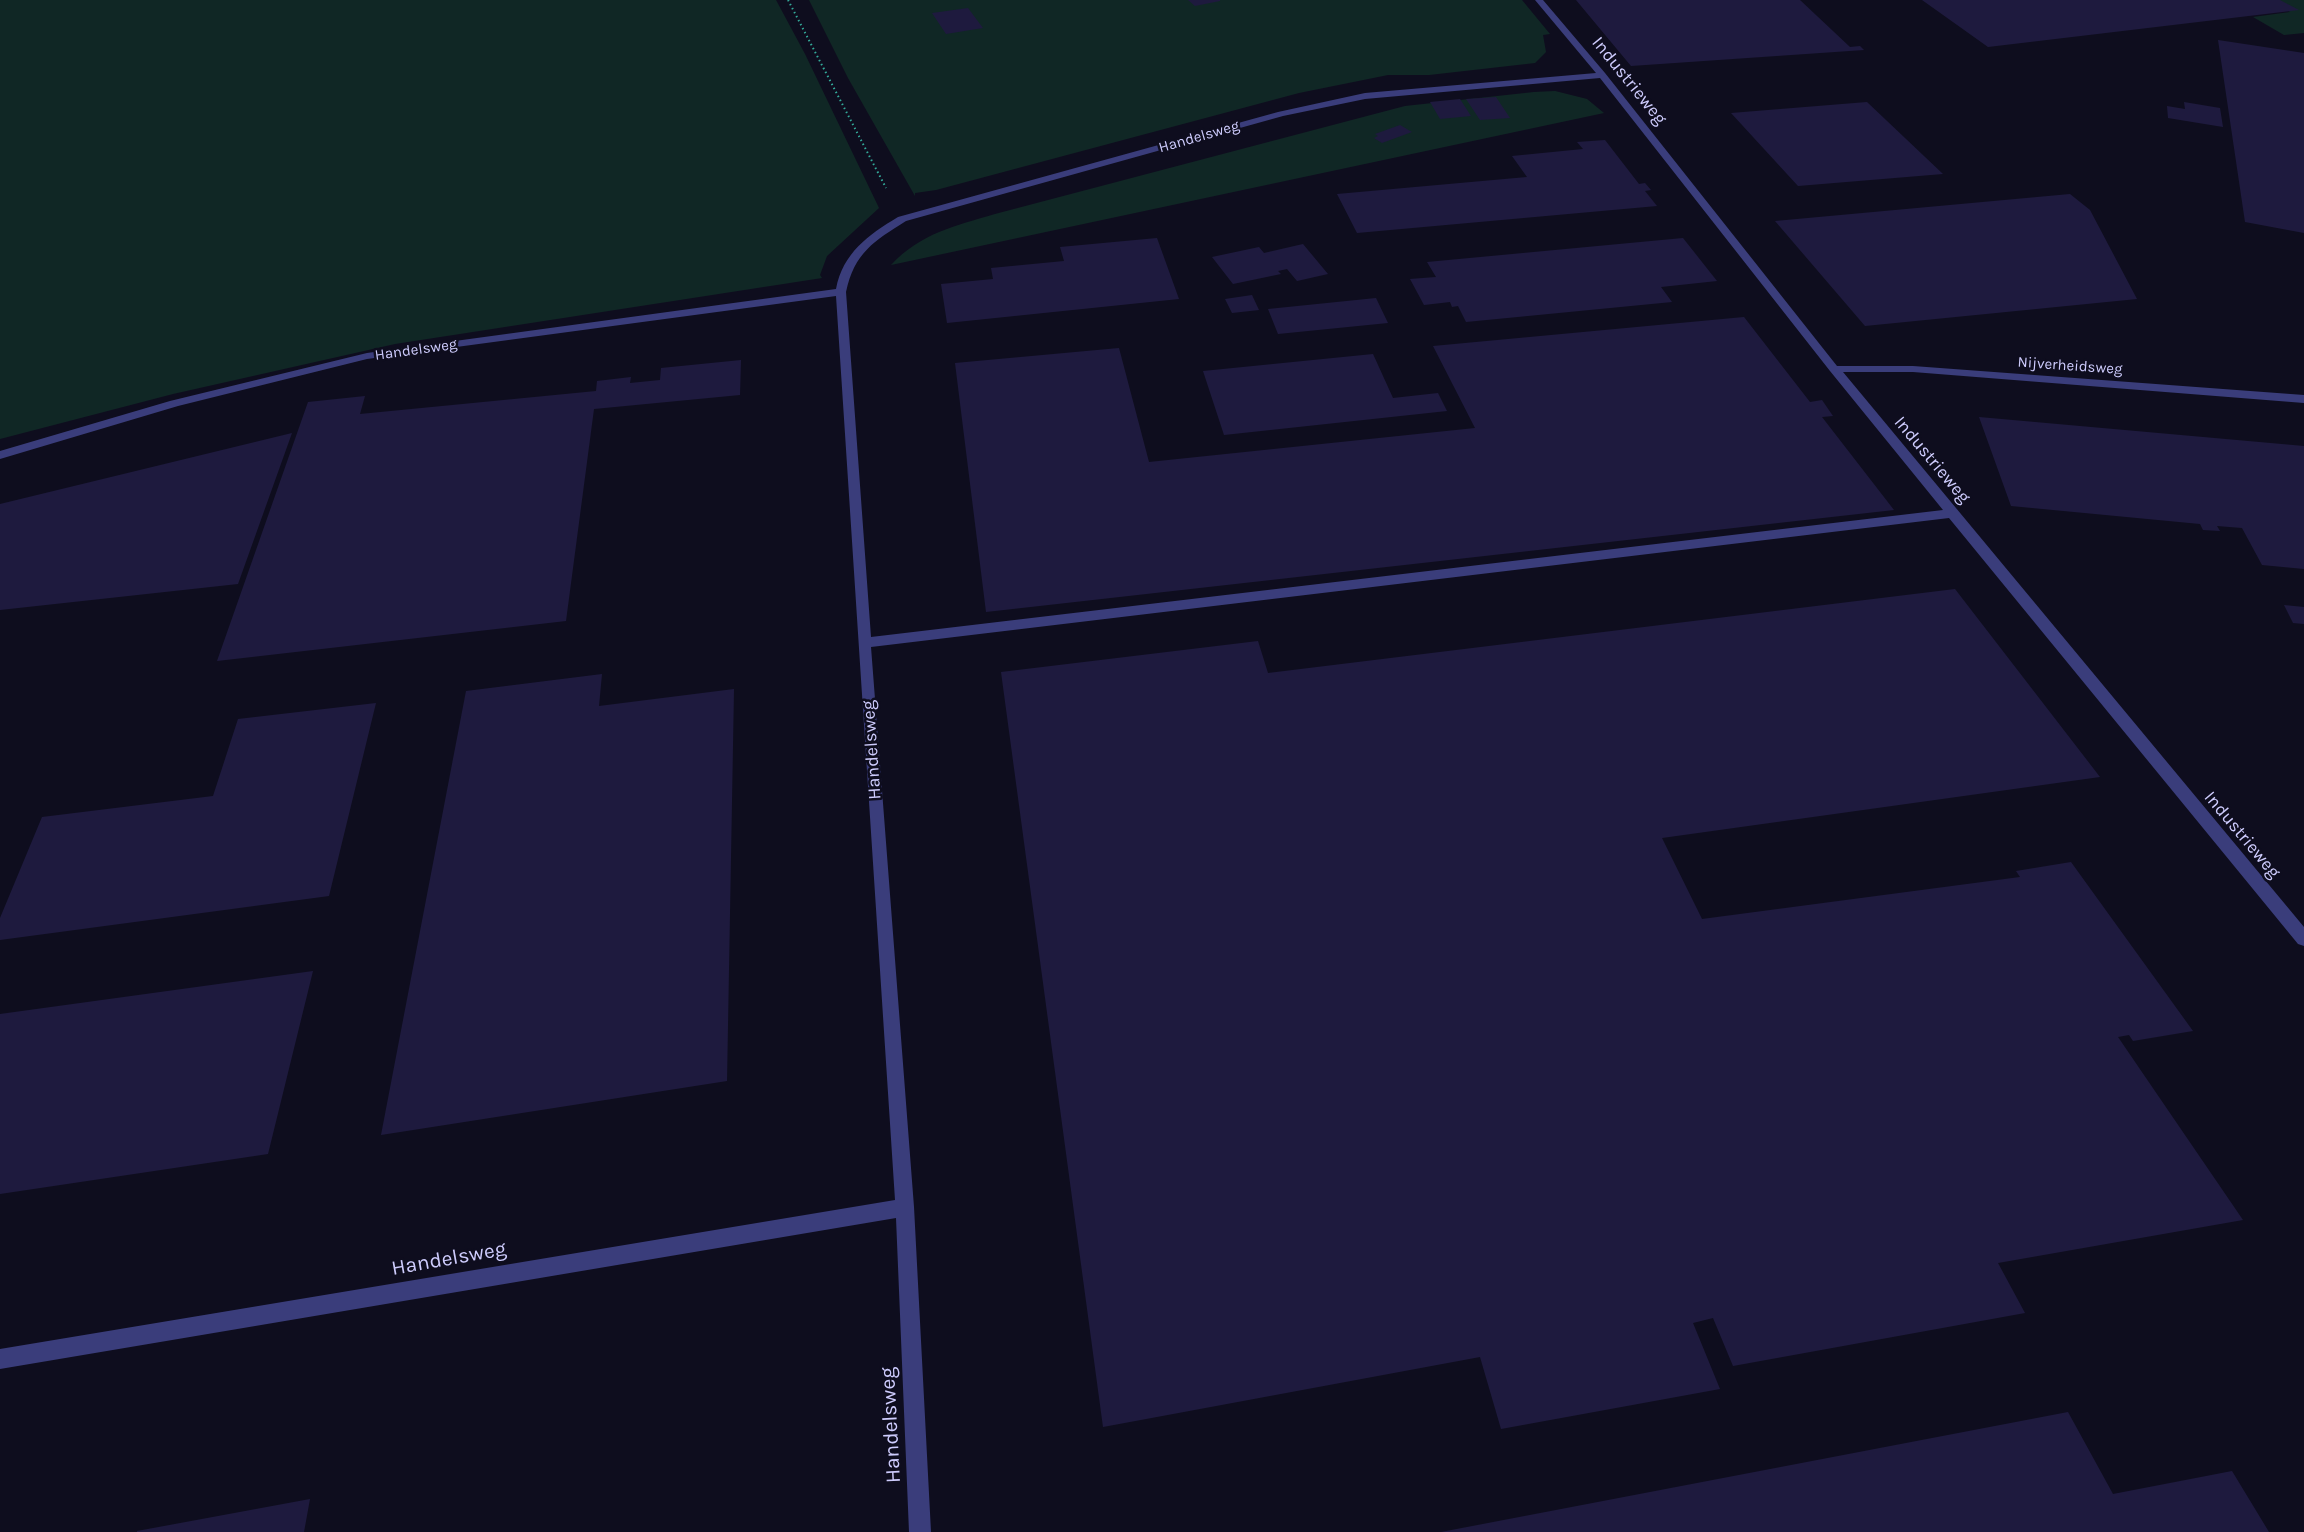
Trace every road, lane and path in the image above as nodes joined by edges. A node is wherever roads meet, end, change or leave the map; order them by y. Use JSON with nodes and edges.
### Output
{"nodes":[{"id":1,"x":788,"y":0,"type":"edge"},
{"id":2,"x":1539,"y":0,"type":"edge"},
{"id":3,"x":1602,"y":75,"type":"junction"},
{"id":4,"x":902,"y":219,"type":"junction"},
{"id":5,"x":841,"y":292,"type":"junction"},
{"id":6,"x":1834,"y":369,"type":"junction"},
{"id":7,"x":2304,"y":399,"type":"edge"},
{"id":8,"x":0,"y":455,"type":"edge"},
{"id":9,"x":1953,"y":513,"type":"junction"},
{"id":10,"x":864,"y":643,"type":"junction"},
{"id":11,"x":2304,"y":939,"type":"edge"},
{"id":12,"x":905,"y":1207,"type":"junction"},
{"id":13,"x":0,"y":1359,"type":"edge"},
{"id":14,"x":920,"y":1532,"type":"edge"}],
"edges":[{"from":1,"to":4,"type":"path"},
{"from":2,"to":3,"type":"street","name":"Industrieweg"},
{"from":3,"to":4,"type":"street","name":"Handelsweg"},
{"from":3,"to":6,"type":"street","name":"Industrieweg"},
{"from":4,"to":5,"type":"street","name":"Handelsweg"},
{"from":5,"to":8,"type":"street","name":"Handelsweg"},
{"from":5,"to":10,"type":"street","name":"Handelsweg"},
{"from":6,"to":7,"type":"street","name":"Nijverheidsweg"},
{"from":6,"to":9,"type":"street","name":"Industrieweg"},
{"from":9,"to":10,"type":"street"},
{"from":9,"to":11,"type":"street","name":"Industrieweg"},
{"from":10,"to":12,"type":"street","name":"Handelsweg"},
{"from":12,"to":13,"type":"street","name":"Handelsweg"},
{"from":12,"to":14,"type":"street","name":"Handelsweg"}]}
